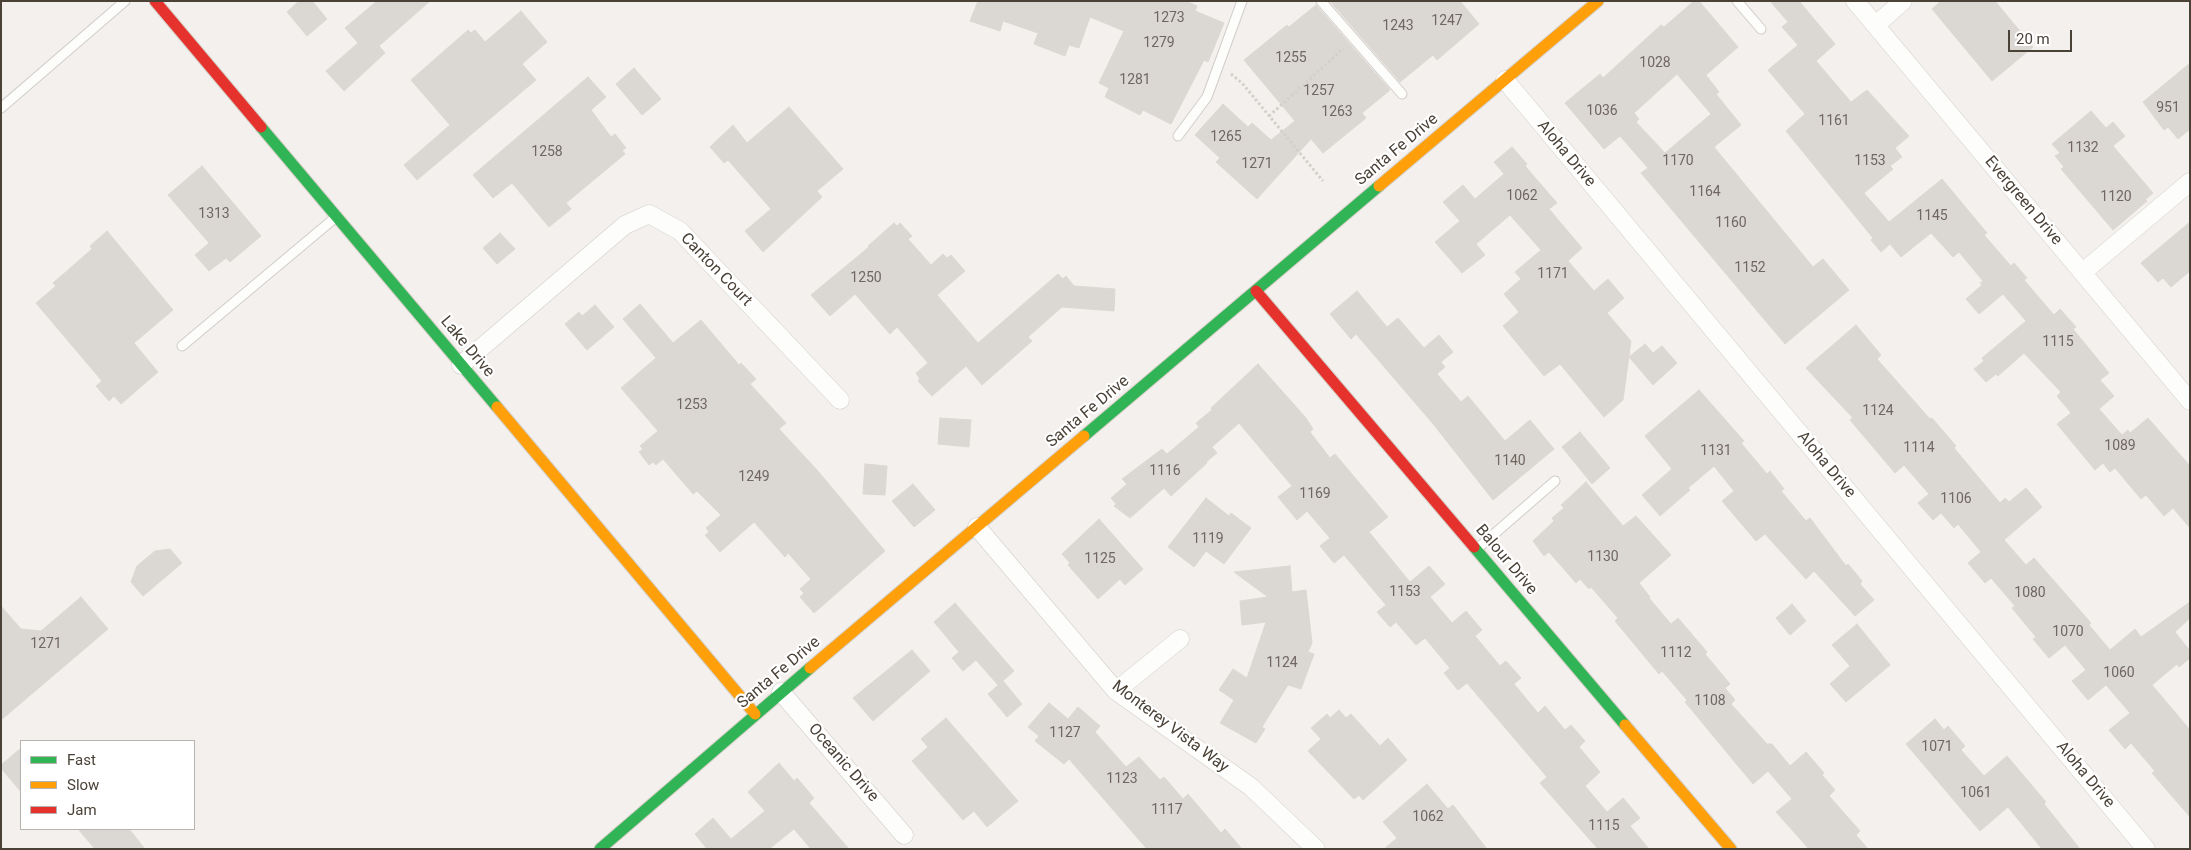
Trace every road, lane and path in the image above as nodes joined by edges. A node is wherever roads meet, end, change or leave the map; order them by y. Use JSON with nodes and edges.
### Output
{"nodes":[{"id":1,"x":125,"y":1,"type":"edge"},
{"id":2,"x":155,"y":1,"type":"edge"},
{"id":3,"x":1242,"y":1,"type":"edge"},
{"id":4,"x":1321,"y":1,"type":"edge"},
{"id":5,"x":1598,"y":1,"type":"edge"},
{"id":6,"x":1737,"y":1,"type":"edge"},
{"id":7,"x":1855,"y":1,"type":"edge"},
{"id":8,"x":1903,"y":1,"type":"edge"},
{"id":9,"x":1876,"y":25,"type":"junction"},
{"id":10,"x":1761,"y":29,"type":"dead end"},
{"id":11,"x":1354,"y":39,"type":"junction"},
{"id":12,"x":1219,"y":64,"type":"junction"},
{"id":13,"x":1505,"y":80,"type":"junction"},
{"id":14,"x":1402,"y":94,"type":"dead end"},
{"id":15,"x":1,"y":108,"type":"edge"},
{"id":16,"x":1269,"y":116,"type":"junction"},
{"id":17,"x":1178,"y":136,"type":"dead end"},
{"id":18,"x":1323,"y":181,"type":"dead end"},
{"id":19,"x":2190,"y":182,"type":"edge"},
{"id":20,"x":336,"y":217,"type":"junction"},
{"id":21,"x":2083,"y":272,"type":"junction"},
{"id":22,"x":1256,"y":291,"type":"junction"},
{"id":23,"x":182,"y":346,"type":"dead end"},
{"id":24,"x":461,"y":365,"type":"junction"},
{"id":25,"x":840,"y":400,"type":"dead end"},
{"id":26,"x":2190,"y":401,"type":"edge"},
{"id":27,"x":1555,"y":481,"type":"dead end"},
{"id":28,"x":976,"y":527,"type":"junction"},
{"id":29,"x":1476,"y":550,"type":"junction"},
{"id":30,"x":1180,"y":639,"type":"dead end"},
{"id":31,"x":1116,"y":691,"type":"junction"},
{"id":32,"x":781,"y":692,"type":"junction"},
{"id":33,"x":755,"y":714,"type":"junction"},
{"id":34,"x":904,"y":835,"type":"dead end"},
{"id":35,"x":600,"y":849,"type":"edge"},
{"id":36,"x":1316,"y":849,"type":"edge"},
{"id":37,"x":1731,"y":849,"type":"edge"},
{"id":38,"x":2146,"y":849,"type":"edge"}],
"edges":[{"from":1,"to":15,"type":"lane"},
{"from":2,"to":20,"type":"main road","name":"Lake Drive"},
{"from":3,"to":12,"type":"lane"},
{"from":4,"to":11,"type":"lane"},
{"from":5,"to":13,"type":"main road","name":"Santa Fe Drive"},
{"from":6,"to":10,"type":"lane"},
{"from":7,"to":9,"type":"street","name":"Evergreen Drive"},
{"from":8,"to":9,"type":"street"},
{"from":9,"to":21,"type":"street","name":"Evergreen Drive"},
{"from":11,"to":14,"type":"lane"},
{"from":11,"to":16,"type":"path"},
{"from":12,"to":16,"type":"path"},
{"from":12,"to":17,"type":"lane"},
{"from":13,"to":22,"type":"main road","name":"Santa Fe Drive"},
{"from":13,"to":38,"type":"street","name":"Aloha Drive"},
{"from":16,"to":18,"type":"path"},
{"from":19,"to":21,"type":"street"},
{"from":20,"to":23,"type":"lane"},
{"from":20,"to":24,"type":"main road","name":"Lake Drive"},
{"from":21,"to":26,"type":"street","name":"Evergreen Drive"},
{"from":22,"to":28,"type":"main road","name":"Santa Fe Drive"},
{"from":22,"to":29,"type":"main road","name":"Balour Drive"},
{"from":24,"to":25,"type":"street","name":"Canton Court"},
{"from":24,"to":33,"type":"main road","name":"Lake Drive"},
{"from":27,"to":29,"type":"lane"},
{"from":28,"to":31,"type":"street","name":"Monterey Vista Way"},
{"from":28,"to":32,"type":"main road","name":"Santa Fe Drive"},
{"from":29,"to":37,"type":"main road","name":"Balour Drive"},
{"from":30,"to":31,"type":"street"},
{"from":31,"to":36,"type":"street","name":"Monterey Vista Way"},
{"from":32,"to":33,"type":"main road","name":"Santa Fe Drive"},
{"from":32,"to":34,"type":"street","name":"Oceanic Drive"},
{"from":33,"to":35,"type":"main road","name":"Santa Fe Drive"}]}
